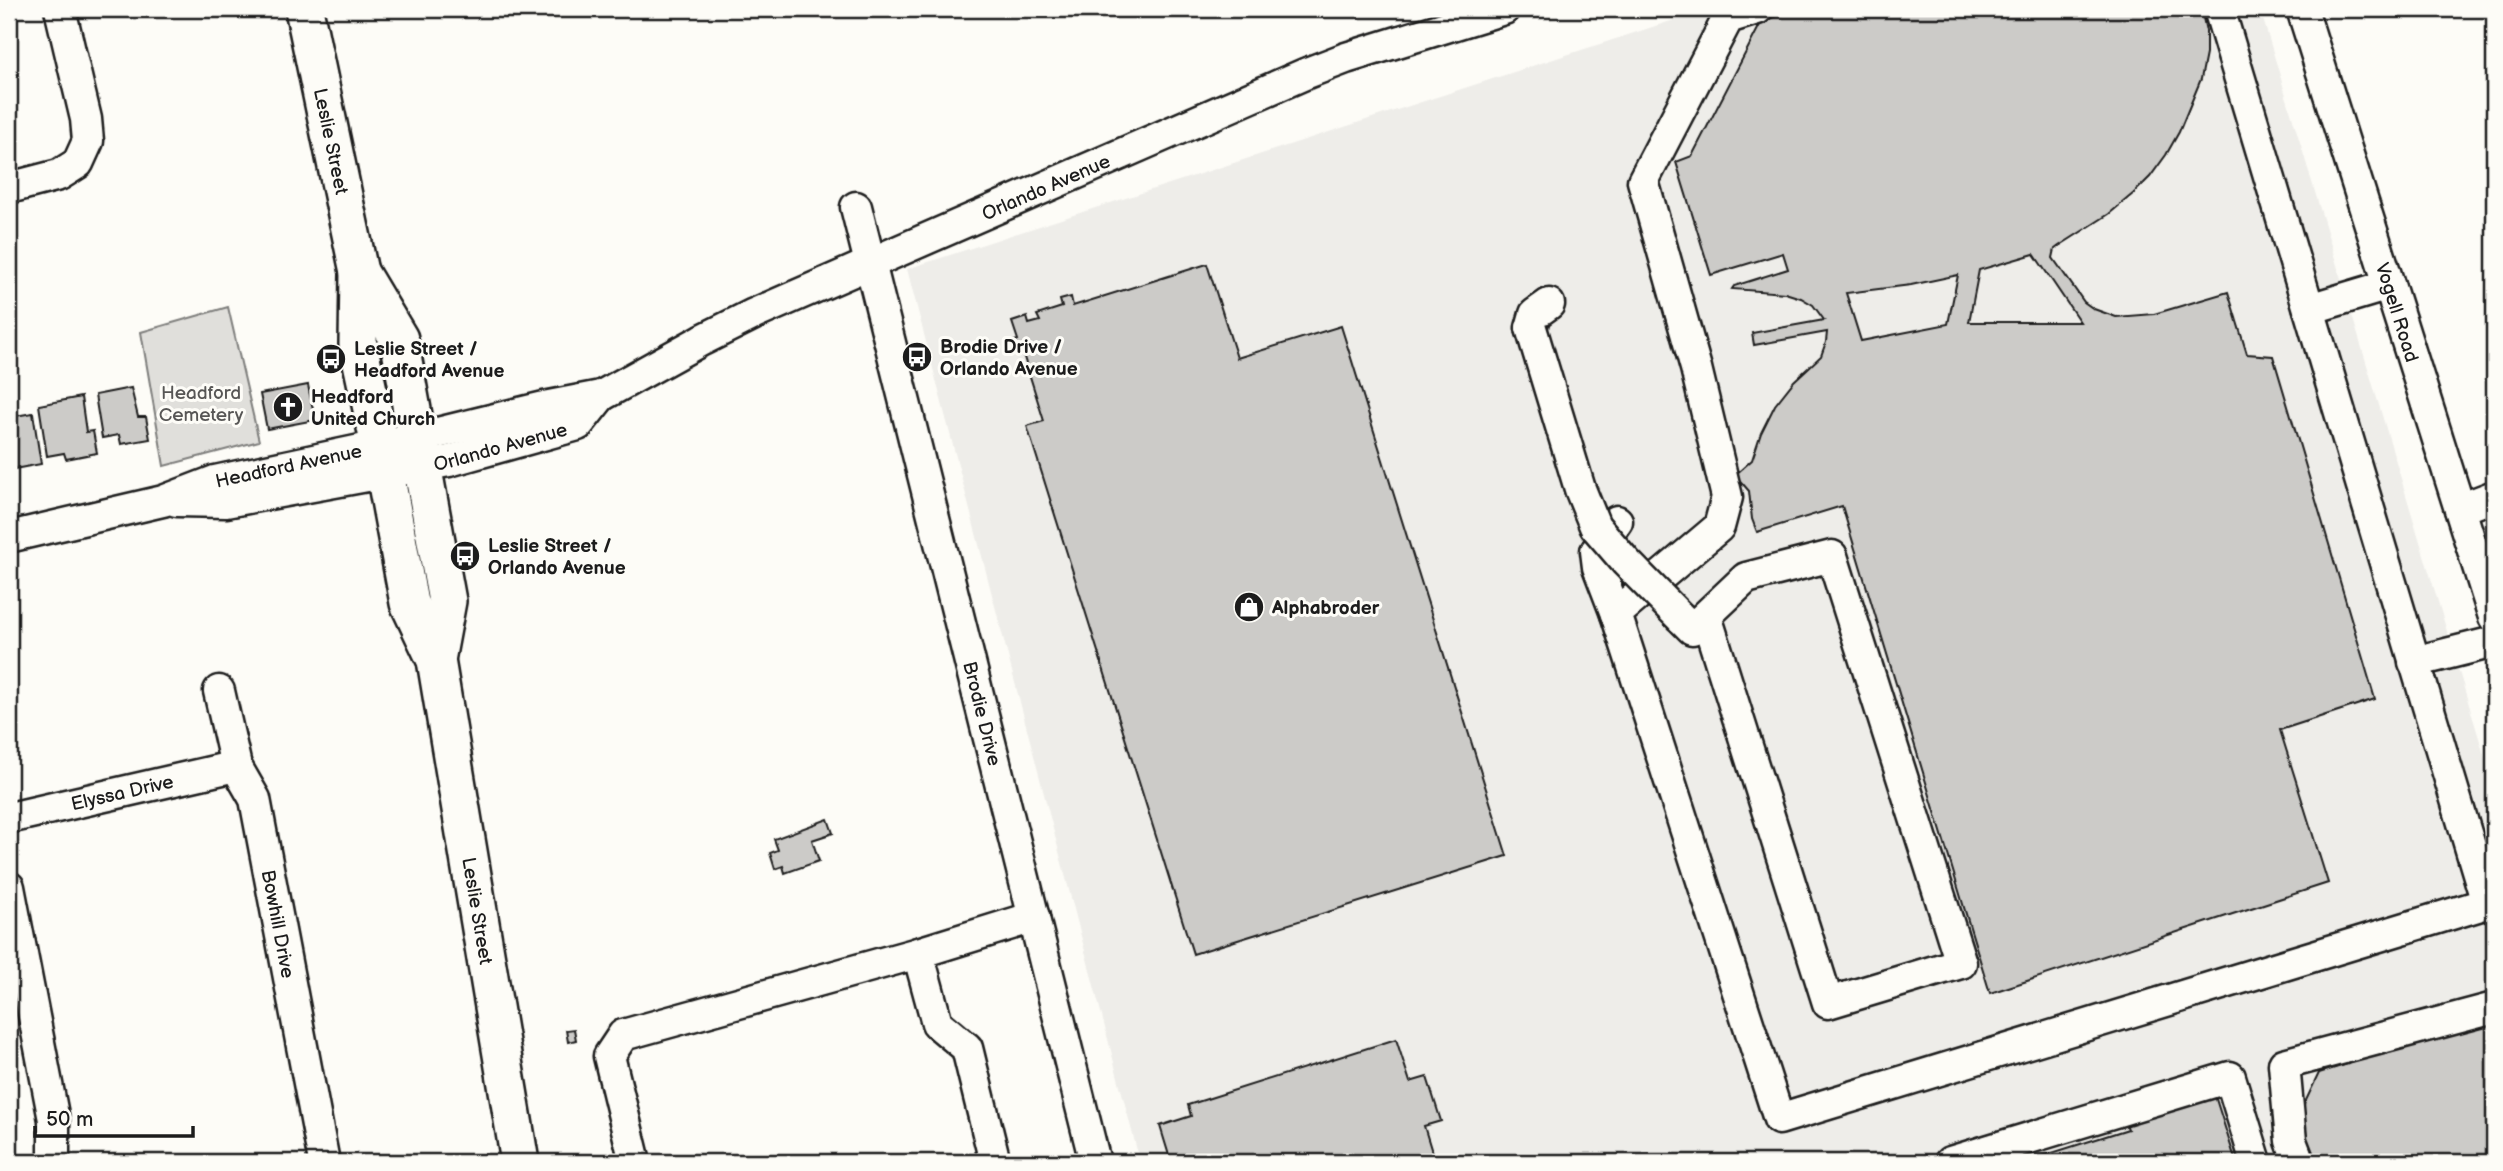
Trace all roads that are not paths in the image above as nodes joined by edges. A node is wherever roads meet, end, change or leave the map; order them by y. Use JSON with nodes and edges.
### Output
{"nodes":[{"id":1,"x":60,"y":9,"type":"edge"},
{"id":2,"x":304,"y":9,"type":"edge"},
{"id":3,"x":1504,"y":9,"type":"edge"},
{"id":4,"x":1757,"y":9,"type":"edge"},
{"id":5,"x":2219,"y":9,"type":"edge"},
{"id":6,"x":2302,"y":9,"type":"edge"},
{"id":7,"x":9,"y":188,"type":"edge"},
{"id":8,"x":856,"y":207,"type":"dead end"},
{"id":9,"x":870,"y":263,"type":"junction"},
{"id":10,"x":359,"y":272,"type":"junction"},
{"id":11,"x":2389,"y":285,"type":"junction"},
{"id":12,"x":1549,"y":304,"type":"dead end"},
{"id":13,"x":2309,"y":309,"type":"junction"},
{"id":14,"x":420,"y":452,"type":"junction"},
{"id":15,"x":383,"y":460,"type":"junction"},
{"id":16,"x":2494,"y":496,"type":"edge"},
{"id":17,"x":2460,"y":509,"type":"junction"},
{"id":18,"x":1617,"y":521,"type":"dead end"},
{"id":19,"x":9,"y":537,"type":"edge"},
{"id":20,"x":1626,"y":606,"type":"junction"},
{"id":21,"x":1693,"y":617,"type":"junction"},
{"id":22,"x":2494,"y":617,"type":"edge"},
{"id":23,"x":2494,"y":642,"type":"edge"},
{"id":24,"x":436,"y":660,"type":"junction"},
{"id":25,"x":2414,"y":662,"type":"junction"},
{"id":26,"x":219,"y":691,"type":"dead end"},
{"id":27,"x":236,"y":766,"type":"junction"},
{"id":28,"x":9,"y":818,"type":"edge"},
{"id":29,"x":9,"y":887,"type":"edge"},
{"id":30,"x":2491,"y":902,"type":"edge"},
{"id":31,"x":1034,"y":916,"type":"junction"},
{"id":32,"x":918,"y":953,"type":"junction"},
{"id":33,"x":2494,"y":1008,"type":"edge"},
{"id":34,"x":54,"y":1162,"type":"edge"},
{"id":35,"x":324,"y":1162,"type":"edge"},
{"id":36,"x":520,"y":1162,"type":"edge"},
{"id":37,"x":635,"y":1162,"type":"edge"},
{"id":38,"x":995,"y":1162,"type":"edge"},
{"id":39,"x":1095,"y":1162,"type":"edge"},
{"id":40,"x":1950,"y":1162,"type":"edge"},
{"id":41,"x":2256,"y":1162,"type":"edge"},
{"id":42,"x":2299,"y":1162,"type":"edge"}],
"edges":[{"from":1,"to":7,"type":"street"},
{"from":2,"to":10,"type":"main road","name":"Leslie Street"},
{"from":3,"to":9,"type":"street","name":"Orlando Avenue"},
{"from":4,"to":20,"type":"street"},
{"from":5,"to":13,"type":"street"},
{"from":6,"to":11,"type":"street","name":"Vogell Road"},
{"from":8,"to":9,"type":"street","name":"Brodie Drive"},
{"from":9,"to":14,"type":"street","name":"Orlando Avenue"},
{"from":9,"to":31,"type":"street","name":"Brodie Drive"},
{"from":10,"to":14,"type":"main road","name":"Leslie Street"},
{"from":10,"to":15,"type":"main road","name":"Leslie Street"},
{"from":11,"to":13,"type":"street"},
{"from":11,"to":17,"type":"street","name":"Vogell Road"},
{"from":12,"to":21,"type":"street","bridge":true},
{"from":13,"to":25,"type":"street"},
{"from":14,"to":15,"type":"street","name":"Orlando Avenue"},
{"from":14,"to":24,"type":"main road","name":"Leslie Street"},
{"from":15,"to":19,"type":"street","name":"Headford Avenue"},
{"from":15,"to":24,"type":"main road","name":"Leslie Street"},
{"from":16,"to":17,"type":"street"},
{"from":17,"to":22,"type":"street","name":"Vogell Road"},
{"from":18,"to":20,"type":"street"},
{"from":20,"to":30,"type":"street"},
{"from":21,"to":21,"type":"street"},
{"from":23,"to":25,"type":"street"},
{"from":24,"to":36,"type":"main road","name":"Leslie Street"},
{"from":25,"to":30,"type":"street"},
{"from":26,"to":27,"type":"street","name":"Bowhill Drive"},
{"from":27,"to":28,"type":"street","name":"Elyssa Drive"},
{"from":27,"to":35,"type":"street","name":"Bowhill Drive"},
{"from":29,"to":34,"type":"street"},
{"from":31,"to":32,"type":"street"},
{"from":31,"to":39,"type":"street","name":"Brodie Drive"},
{"from":32,"to":37,"type":"street"},
{"from":32,"to":38,"type":"street"},
{"from":33,"to":42,"type":"street"},
{"from":40,"to":41,"type":"street"}]}
